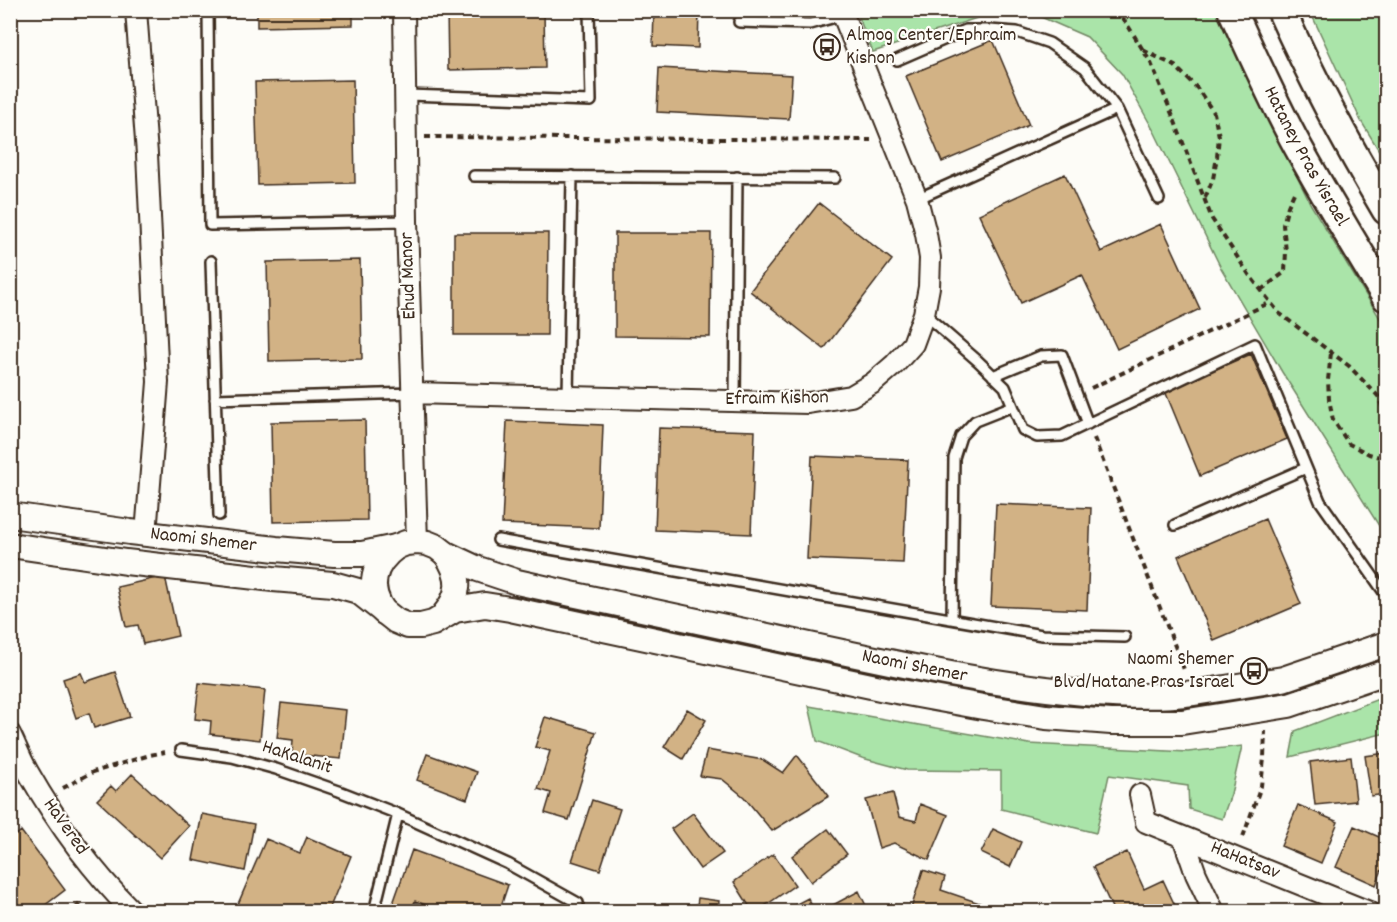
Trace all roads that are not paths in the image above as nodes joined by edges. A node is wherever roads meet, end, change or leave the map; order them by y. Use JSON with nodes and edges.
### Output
{"nodes":[{"id":1,"x":136,"y":10,"type":"edge"},
{"id":2,"x":208,"y":10,"type":"edge"},
{"id":3,"x":404,"y":10,"type":"edge"},
{"id":4,"x":589,"y":10,"type":"edge"},
{"id":5,"x":1232,"y":10,"type":"edge"},
{"id":6,"x":1281,"y":10,"type":"edge"},
{"id":7,"x":842,"y":13,"type":"edge"},
{"id":8,"x":739,"y":22,"type":"dead end"},
{"id":9,"x":897,"y":60,"type":"dead end"},
{"id":10,"x":406,"y":95,"type":"junction"},
{"id":11,"x":1117,"y":109,"type":"junction"},
{"id":12,"x":474,"y":176,"type":"dead end"},
{"id":13,"x":572,"y":176,"type":"junction"},
{"id":14,"x":737,"y":177,"type":"junction"},
{"id":15,"x":835,"y":178,"type":"dead end"},
{"id":16,"x":916,"y":199,"type":"junction"},
{"id":17,"x":1160,"y":199,"type":"dead end"},
{"id":18,"x":1386,"y":210,"type":"edge"},
{"id":19,"x":407,"y":220,"type":"junction"},
{"id":20,"x":211,"y":261,"type":"dead end"},
{"id":21,"x":1386,"y":297,"type":"edge"},
{"id":22,"x":924,"y":314,"type":"junction"},
{"id":23,"x":993,"y":376,"type":"junction"},
{"id":24,"x":413,"y":393,"type":"junction"},
{"id":25,"x":568,"y":396,"type":"junction"},
{"id":26,"x":215,"y":399,"type":"junction"},
{"id":27,"x":735,"y":402,"type":"junction"},
{"id":28,"x":1014,"y":406,"type":"junction"},
{"id":29,"x":1088,"y":424,"type":"junction"},
{"id":30,"x":1306,"y":468,"type":"junction"},
{"id":31,"x":10,"y":515,"type":"edge"},
{"id":32,"x":219,"y":515,"type":"dead end"},
{"id":33,"x":1175,"y":525,"type":"dead end"},
{"id":34,"x":146,"y":534,"type":"junction"},
{"id":35,"x":498,"y":540,"type":"dead end"},
{"id":36,"x":406,"y":544,"type":"junction"},
{"id":37,"x":10,"y":545,"type":"edge"},
{"id":38,"x":446,"y":554,"type":"junction"},
{"id":39,"x":1386,"y":595,"type":"edge"},
{"id":40,"x":386,"y":614,"type":"junction"},
{"id":41,"x":443,"y":616,"type":"junction"},
{"id":42,"x":952,"y":619,"type":"junction"},
{"id":43,"x":1125,"y":637,"type":"dead end"},
{"id":44,"x":1386,"y":644,"type":"edge"},
{"id":45,"x":1386,"y":672,"type":"edge"},
{"id":46,"x":10,"y":734,"type":"edge"},
{"id":47,"x":181,"y":750,"type":"road end"},
{"id":48,"x":1140,"y":795,"type":"dead end"},
{"id":49,"x":398,"y":814,"type":"junction"},
{"id":50,"x":1183,"y":837,"type":"junction"},
{"id":51,"x":134,"y":912,"type":"edge"},
{"id":52,"x":374,"y":912,"type":"edge"},
{"id":53,"x":577,"y":912,"type":"edge"},
{"id":54,"x":1214,"y":912,"type":"edge"},
{"id":55,"x":1369,"y":912,"type":"edge"}],
"edges":[{"from":1,"to":34,"type":"street"},
{"from":2,"to":19,"type":"lane"},
{"from":3,"to":10,"type":"street","name":"Ehud Manor"},
{"from":4,"to":10,"type":"lane"},
{"from":5,"to":21,"type":"main road","name":"Hataney Pras Yisrael"},
{"from":6,"to":18,"type":"main road"},
{"from":7,"to":8,"type":"lane"},
{"from":7,"to":16,"type":"street","name":"Efraim Kishon"},
{"from":9,"to":11,"type":"lane"},
{"from":10,"to":19,"type":"street","name":"Ehud Manor"},
{"from":11,"to":16,"type":"lane"},
{"from":11,"to":17,"type":"lane"},
{"from":12,"to":13,"type":"lane"},
{"from":13,"to":14,"type":"lane"},
{"from":13,"to":25,"type":"lane"},
{"from":14,"to":15,"type":"lane"},
{"from":14,"to":27,"type":"lane"},
{"from":16,"to":22,"type":"street","name":"Efraim Kishon"},
{"from":19,"to":24,"type":"street","name":"Ehud Manor"},
{"from":20,"to":26,"type":"lane"},
{"from":22,"to":23,"type":"lane"},
{"from":22,"to":27,"type":"street","name":"Efraim Kishon"},
{"from":23,"to":28,"type":"lane"},
{"from":23,"to":29,"type":"lane"},
{"from":24,"to":25,"type":"street","name":"Efraim Kishon"},
{"from":24,"to":26,"type":"lane"},
{"from":24,"to":36,"type":"street","name":"Ehud Manor"},
{"from":25,"to":27,"type":"street","name":"Efraim Kishon"},
{"from":26,"to":32,"type":"lane"},
{"from":28,"to":29,"type":"lane"},
{"from":28,"to":42,"type":"lane"},
{"from":29,"to":30,"type":"lane"},
{"from":30,"to":33,"type":"lane"},
{"from":30,"to":39,"type":"lane"},
{"from":31,"to":34,"type":"street","name":"Naomi Shemer"},
{"from":34,"to":36,"type":"street","name":"Naomi Shemer"},
{"from":35,"to":42,"type":"lane"},
{"from":36,"to":38,"type":"street","name":"Naomi Shemer"},
{"from":36,"to":40,"type":"street"},
{"from":37,"to":40,"type":"street","name":"Naomi Shemer"},
{"from":38,"to":41,"type":"street"},
{"from":38,"to":44,"type":"street","name":"Naomi Shemer"},
{"from":40,"to":41,"type":"street","name":"Naomi Shemer"},
{"from":41,"to":45,"type":"street","name":"Naomi Shemer"},
{"from":42,"to":43,"type":"lane"},
{"from":46,"to":51,"type":"street","name":"HaVered"},
{"from":47,"to":49,"type":"lane","name":"HaKalanit"},
{"from":48,"to":50,"type":"street","name":"HaHatsav"},
{"from":49,"to":52,"type":"lane"},
{"from":49,"to":53,"type":"lane","name":"HaKalanit"},
{"from":50,"to":54,"type":"street"},
{"from":50,"to":55,"type":"street","name":"HaHatsav"}]}
